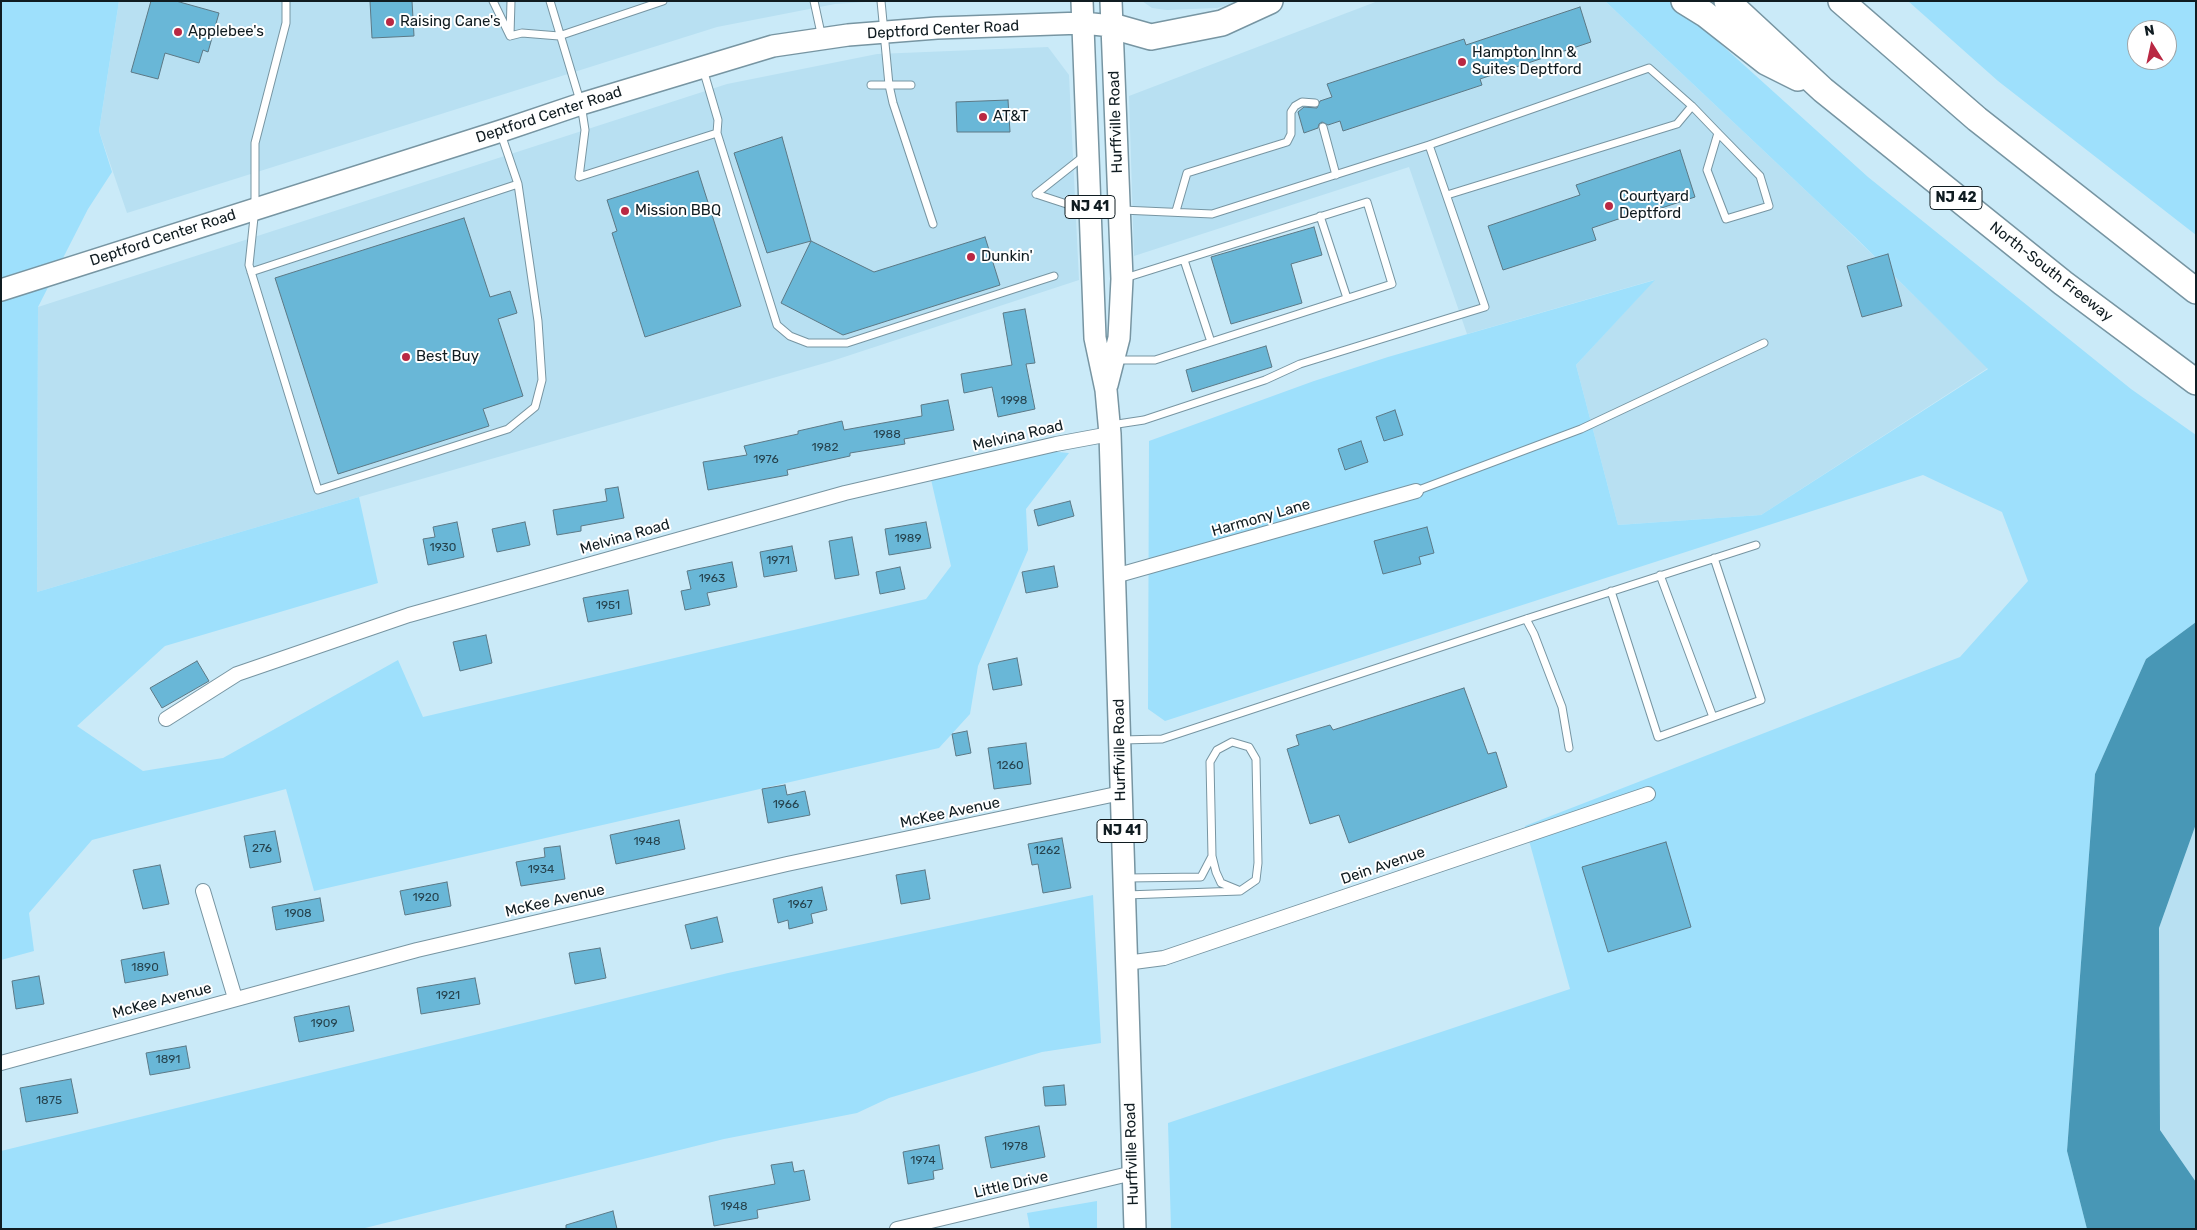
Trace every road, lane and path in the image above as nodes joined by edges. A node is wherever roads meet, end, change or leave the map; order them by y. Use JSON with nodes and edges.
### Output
{"nodes":[{"id":1,"x":286,"y":1,"type":"edge"},
{"id":2,"x":493,"y":1,"type":"edge"},
{"id":3,"x":506,"y":1,"type":"edge"},
{"id":4,"x":511,"y":1,"type":"edge"},
{"id":5,"x":550,"y":1,"type":"edge"},
{"id":6,"x":663,"y":1,"type":"edge"},
{"id":7,"x":814,"y":1,"type":"edge"},
{"id":8,"x":881,"y":1,"type":"edge"},
{"id":9,"x":1082,"y":1,"type":"edge"},
{"id":10,"x":1111,"y":1,"type":"edge"},
{"id":11,"x":1270,"y":1,"type":"edge"},
{"id":12,"x":1684,"y":1,"type":"edge"},
{"id":13,"x":1727,"y":1,"type":"edge"},
{"id":14,"x":1841,"y":1,"type":"edge"},
{"id":15,"x":511,"y":10,"type":"junction"},
{"id":16,"x":1083,"y":23,"type":"junction"},
{"id":17,"x":1112,"y":26,"type":"junction"},
{"id":18,"x":883,"y":32,"type":"junction"},
{"id":19,"x":510,"y":36,"type":"junction"},
{"id":20,"x":559,"y":36,"type":"junction"},
{"id":21,"x":822,"y":39,"type":"junction"},
{"id":22,"x":702,"y":67,"type":"junction"},
{"id":23,"x":889,"y":84,"type":"junction"},
{"id":24,"x":911,"y":84,"type":"dead end"},
{"id":25,"x":871,"y":85,"type":"dead end"},
{"id":26,"x":1823,"y":90,"type":"junction"},
{"id":27,"x":1315,"y":103,"type":"dead end"},
{"id":28,"x":581,"y":104,"type":"junction"},
{"id":29,"x":1692,"y":106,"type":"junction"},
{"id":30,"x":1323,"y":127,"type":"dead end"},
{"id":31,"x":500,"y":131,"type":"junction"},
{"id":32,"x":717,"y":133,"type":"junction"},
{"id":33,"x":1718,"y":133,"type":"junction"},
{"id":34,"x":1429,"y":145,"type":"junction"},
{"id":35,"x":1088,"y":153,"type":"junction"},
{"id":36,"x":1336,"y":175,"type":"junction"},
{"id":37,"x":518,"y":184,"type":"junction"},
{"id":38,"x":1447,"y":195,"type":"junction"},
{"id":39,"x":255,"y":208,"type":"junction"},
{"id":40,"x":1119,"y":210,"type":"junction"},
{"id":41,"x":1090,"y":211,"type":"junction"},
{"id":42,"x":1176,"y":211,"type":"junction"},
{"id":43,"x":1320,"y":216,"type":"junction"},
{"id":44,"x":933,"y":224,"type":"dead end"},
{"id":45,"x":1184,"y":260,"type":"junction"},
{"id":46,"x":251,"y":272,"type":"junction"},
{"id":47,"x":1054,"y":276,"type":"dead end"},
{"id":48,"x":1122,"y":279,"type":"junction"},
{"id":49,"x":1,"y":290,"type":"edge"},
{"id":50,"x":2196,"y":291,"type":"edge"},
{"id":51,"x":1347,"y":298,"type":"junction"},
{"id":52,"x":1211,"y":342,"type":"junction"},
{"id":53,"x":1764,"y":342,"type":"dead end"},
{"id":54,"x":1113,"y":360,"type":"junction"},
{"id":55,"x":2196,"y":382,"type":"edge"},
{"id":56,"x":1106,"y":390,"type":"junction"},
{"id":57,"x":1109,"y":430,"type":"junction"},
{"id":58,"x":1416,"y":490,"type":"joint"},
{"id":59,"x":1756,"y":545,"type":"dead end"},
{"id":60,"x":1714,"y":558,"type":"junction"},
{"id":61,"x":1660,"y":575,"type":"junction"},
{"id":62,"x":1115,"y":576,"type":"junction"},
{"id":63,"x":1611,"y":591,"type":"junction"},
{"id":64,"x":1526,"y":618,"type":"junction"},
{"id":65,"x":1713,"y":717,"type":"junction"},
{"id":66,"x":166,"y":719,"type":"dead end"},
{"id":67,"x":1120,"y":740,"type":"junction"},
{"id":68,"x":1570,"y":748,"type":"dead end"},
{"id":69,"x":1120,"y":793,"type":"junction"},
{"id":70,"x":1648,"y":794,"type":"dead end"},
{"id":71,"x":1212,"y":856,"type":"junction"},
{"id":72,"x":1124,"y":886,"type":"junction"},
{"id":73,"x":203,"y":892,"type":"dead end"},
{"id":74,"x":1240,"y":892,"type":"junction"},
{"id":75,"x":1126,"y":964,"type":"junction"},
{"id":76,"x":235,"y":998,"type":"junction"},
{"id":77,"x":1,"y":1063,"type":"edge"},
{"id":78,"x":1132,"y":1173,"type":"junction"},
{"id":79,"x":897,"y":1229,"type":"edge"},
{"id":80,"x":1135,"y":1229,"type":"edge"}],
"edges":[{"from":1,"to":39,"type":"lane"},
{"from":2,"to":19,"type":"lane"},
{"from":3,"to":15,"type":"lane"},
{"from":4,"to":15,"type":"lane"},
{"from":5,"to":20,"type":"lane"},
{"from":6,"to":20,"type":"lane"},
{"from":7,"to":21,"type":"lane"},
{"from":8,"to":18,"type":"lane"},
{"from":9,"to":16,"type":"main road","name":"Hurffville Road","number":"NJ 41"},
{"from":10,"to":17,"type":"main road","name":"Hurffville Road","number":"NJ 41"},
{"from":11,"to":17,"type":"highway"},
{"from":12,"to":26,"type":"highway"},
{"from":13,"to":26,"type":"highway","name":"North-South Freeway","number":"NJ 42"},
{"from":14,"to":50,"type":"highway"},
{"from":15,"to":19,"type":"lane"},
{"from":16,"to":17,"type":"main road","name":"Deptford Center Road"},
{"from":16,"to":18,"type":"main road","name":"Deptford Center Road"},
{"from":16,"to":35,"type":"main road","name":"Hurffville Road","number":"NJ 41"},
{"from":17,"to":40,"type":"main road","name":"Hurffville Road","number":"NJ 41"},
{"from":18,"to":21,"type":"main road","name":"Deptford Center Road"},
{"from":18,"to":23,"type":"lane"},
{"from":19,"to":20,"type":"lane"},
{"from":20,"to":28,"type":"lane"},
{"from":21,"to":22,"type":"main road","name":"Deptford Center Road"},
{"from":22,"to":28,"type":"main road","name":"Deptford Center Road"},
{"from":22,"to":32,"type":"lane"},
{"from":23,"to":24,"type":"lane"},
{"from":23,"to":25,"type":"lane"},
{"from":23,"to":44,"type":"lane"},
{"from":26,"to":55,"type":"highway","name":"North-South Freeway","number":"NJ 42"},
{"from":27,"to":42,"type":"lane"},
{"from":28,"to":31,"type":"main road","name":"Deptford Center Road"},
{"from":28,"to":32,"type":"lane"},
{"from":29,"to":33,"type":"lane"},
{"from":29,"to":34,"type":"lane"},
{"from":29,"to":38,"type":"lane"},
{"from":30,"to":36,"type":"lane"},
{"from":31,"to":37,"type":"lane"},
{"from":31,"to":39,"type":"main road","name":"Deptford Center Road"},
{"from":32,"to":47,"type":"lane"},
{"from":33,"to":33,"type":"lane"},
{"from":34,"to":36,"type":"lane"},
{"from":34,"to":38,"type":"lane"},
{"from":35,"to":41,"type":"main road","name":"Hurffville Road","number":"NJ 41"},
{"from":35,"to":41,"type":"lane"},
{"from":36,"to":42,"type":"lane"},
{"from":37,"to":46,"type":"lane"},
{"from":37,"to":46,"type":"lane"},
{"from":38,"to":57,"type":"lane"},
{"from":39,"to":46,"type":"lane"},
{"from":39,"to":49,"type":"main road","name":"Deptford Center Road"},
{"from":40,"to":42,"type":"lane"},
{"from":40,"to":48,"type":"main road","name":"Hurffville Road","number":"NJ 41"},
{"from":41,"to":56,"type":"main road","name":"Hurffville Road","number":"NJ 41"},
{"from":43,"to":45,"type":"lane"},
{"from":43,"to":51,"type":"lane"},
{"from":43,"to":51,"type":"lane"},
{"from":45,"to":48,"type":"lane"},
{"from":45,"to":52,"type":"lane"},
{"from":48,"to":54,"type":"main road","name":"Hurffville Road","number":"NJ 41"},
{"from":51,"to":52,"type":"lane"},
{"from":52,"to":54,"type":"lane"},
{"from":53,"to":58,"type":"lane"},
{"from":54,"to":56,"type":"main road","name":"Hurffville Road","number":"NJ 41"},
{"from":56,"to":57,"type":"main road","name":"Hurffville Road","number":"NJ 41"},
{"from":57,"to":62,"type":"main road","name":"Hurffville Road","number":"NJ 41"},
{"from":57,"to":66,"type":"street","name":"Melvina Road"},
{"from":58,"to":62,"type":"street","name":"Harmony Lane"},
{"from":59,"to":60,"type":"lane"},
{"from":60,"to":61,"type":"lane"},
{"from":60,"to":65,"type":"lane"},
{"from":61,"to":63,"type":"lane"},
{"from":61,"to":65,"type":"lane"},
{"from":62,"to":67,"type":"main road","name":"Hurffville Road","number":"NJ 41"},
{"from":63,"to":64,"type":"lane"},
{"from":63,"to":65,"type":"lane"},
{"from":64,"to":67,"type":"lane"},
{"from":64,"to":68,"type":"lane"},
{"from":67,"to":69,"type":"main road","name":"Hurffville Road","number":"NJ 41"},
{"from":69,"to":72,"type":"main road","name":"Hurffville Road","number":"NJ 41"},
{"from":69,"to":76,"type":"street","name":"McKee Avenue"},
{"from":70,"to":75,"type":"street","name":"Dein Avenue"},
{"from":71,"to":72,"type":"lane"},
{"from":71,"to":74,"type":"lane"},
{"from":71,"to":74,"type":"lane"},
{"from":72,"to":74,"type":"lane"},
{"from":72,"to":75,"type":"main road","name":"Hurffville Road","number":"NJ 41"},
{"from":73,"to":76,"type":"street"},
{"from":75,"to":78,"type":"main road","name":"Hurffville Road","number":"NJ 41"},
{"from":76,"to":77,"type":"street","name":"McKee Avenue"},
{"from":78,"to":79,"type":"street","name":"Little Drive"},
{"from":78,"to":80,"type":"main road","name":"Hurffville Road","number":"NJ 41"}]}
